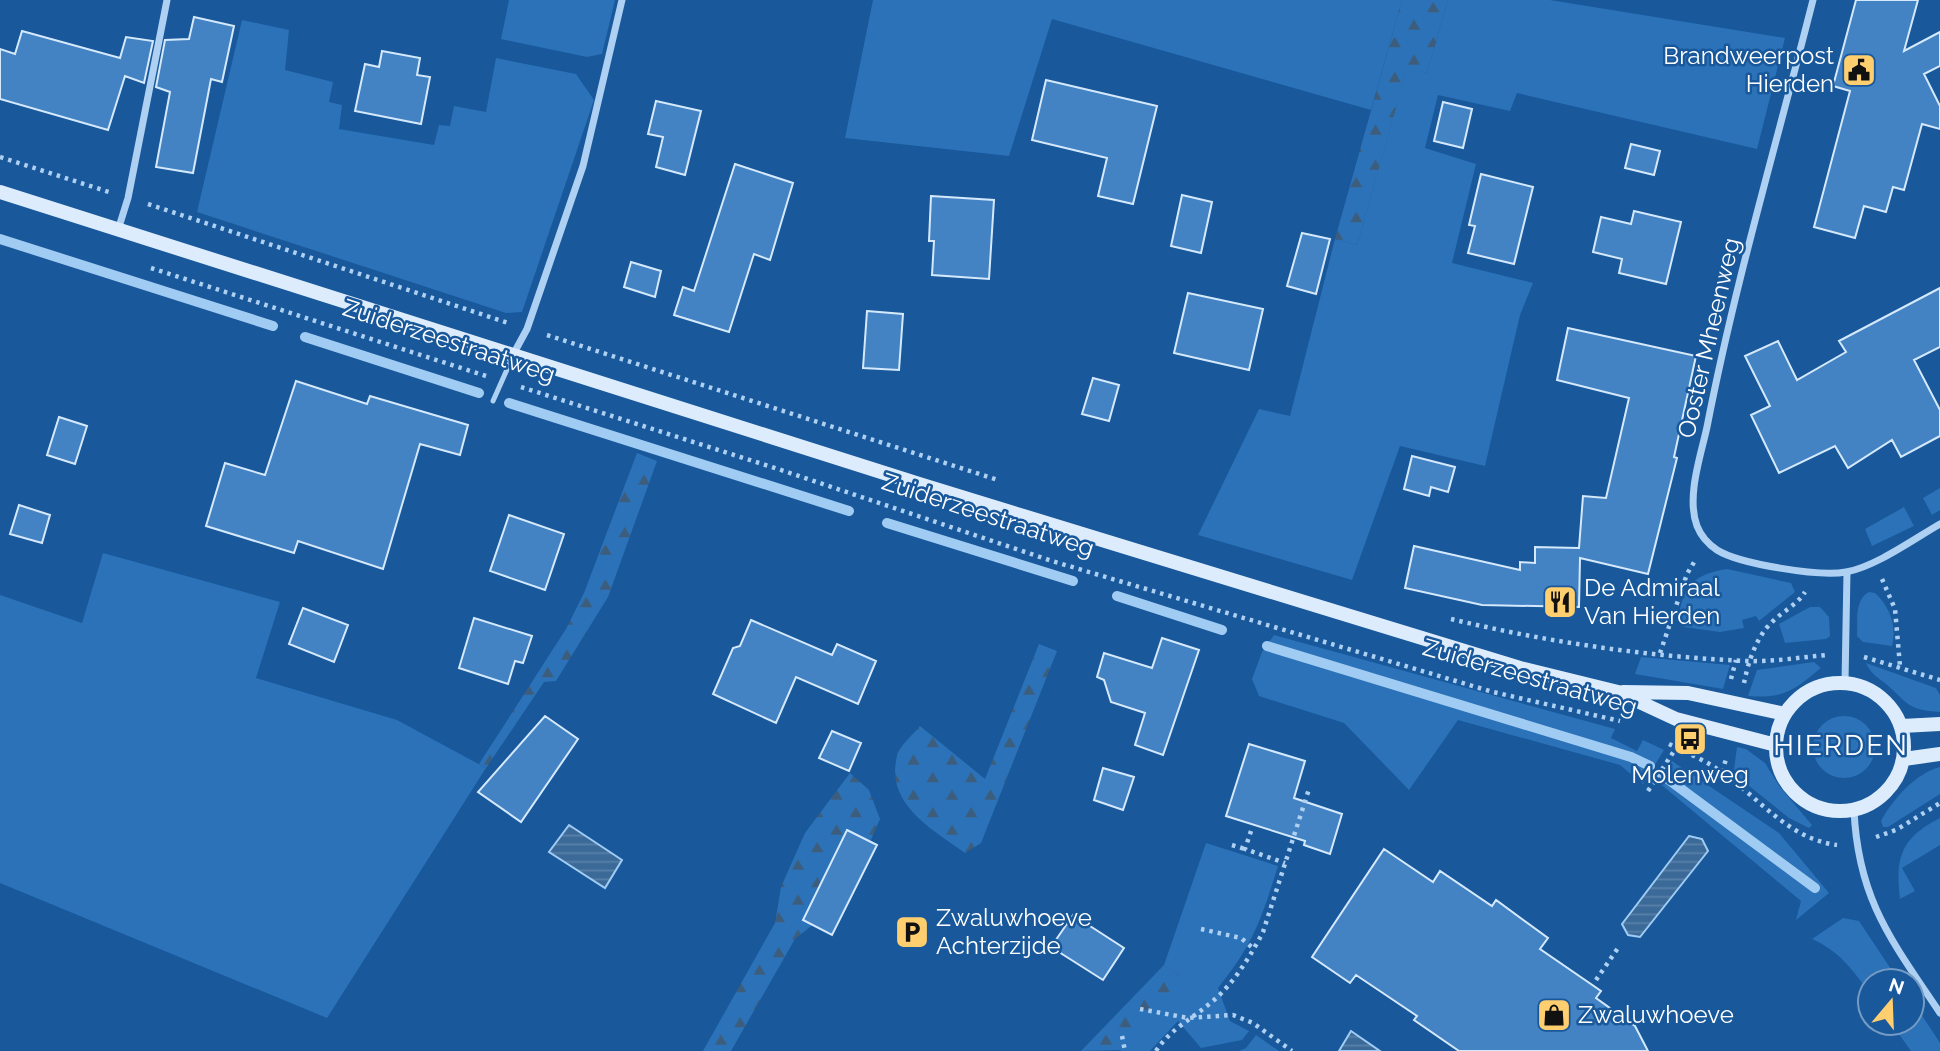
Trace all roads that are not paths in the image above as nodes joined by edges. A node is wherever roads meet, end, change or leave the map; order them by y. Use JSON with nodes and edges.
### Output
{"nodes":[{"id":1,"x":167,"y":0,"type":"edge"},
{"id":2,"x":622,"y":0,"type":"edge"},
{"id":3,"x":1813,"y":0,"type":"edge"},
{"id":4,"x":0,"y":192,"type":"edge"},
{"id":5,"x":118,"y":230,"type":"junction"},
{"id":6,"x":514,"y":354,"type":"junction"},
{"id":7,"x":493,"y":401,"type":"dead end"},
{"id":8,"x":1940,"y":524,"type":"edge"},
{"id":9,"x":1847,"y":572,"type":"junction"},
{"id":10,"x":1845,"y":682,"type":"junction"},
{"id":11,"x":1618,"y":692,"type":"junction"},
{"id":12,"x":1785,"y":714,"type":"junction"},
{"id":13,"x":1940,"y":724,"type":"edge"},
{"id":14,"x":1902,"y":726,"type":"junction"},
{"id":15,"x":1776,"y":745,"type":"junction"},
{"id":16,"x":1940,"y":754,"type":"edge"},
{"id":17,"x":1904,"y":759,"type":"junction"},
{"id":18,"x":1854,"y":810,"type":"junction"},
{"id":19,"x":1940,"y":1013,"type":"edge"}],
"edges":[{"from":1,"to":5,"type":"street"},
{"from":2,"to":6,"type":"street","name":"Zuiderzeestraatweg"},
{"from":3,"to":9,"type":"street","name":"Ooster Mheenweg"},
{"from":4,"to":5,"type":"main road","name":"Zuiderzeestraatweg"},
{"from":5,"to":6,"type":"main road","name":"Zuiderzeestraatweg"},
{"from":6,"to":7,"type":"lane"},
{"from":6,"to":11,"type":"main road","name":"Zuiderzeestraatweg"},
{"from":8,"to":9,"type":"street"},
{"from":9,"to":10,"type":"street"},
{"from":10,"to":12,"type":"main road"},
{"from":10,"to":14,"type":"main road"},
{"from":11,"to":12,"type":"main road","name":"Zuiderzeestraatweg"},
{"from":11,"to":15,"type":"main road","name":"Zuiderzeestraatweg"},
{"from":12,"to":15,"type":"main road"},
{"from":13,"to":14,"type":"main road"},
{"from":14,"to":17,"type":"main road"},
{"from":15,"to":18,"type":"main road"},
{"from":16,"to":17,"type":"main road"},
{"from":17,"to":18,"type":"main road"},
{"from":18,"to":19,"type":"street"}]}
